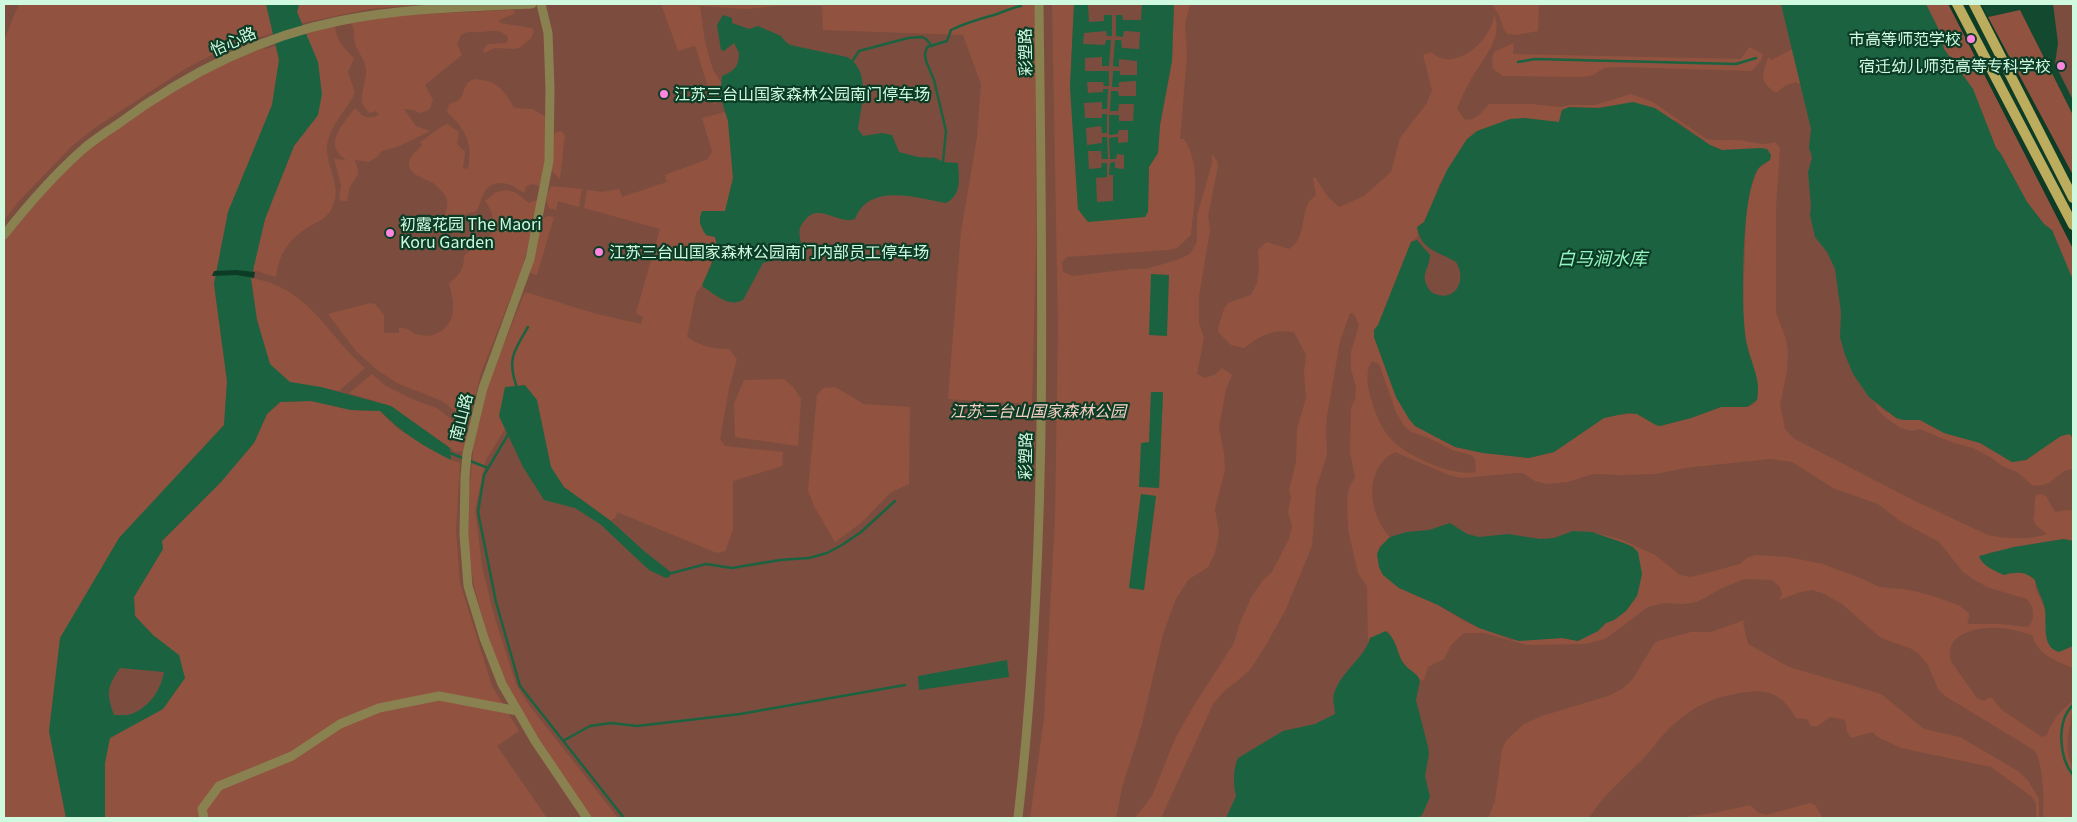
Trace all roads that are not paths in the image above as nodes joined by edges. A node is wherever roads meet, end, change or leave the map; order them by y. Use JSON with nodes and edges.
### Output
{"nodes":[{"id":1,"x":532,"y":4,"type":"edge"},
{"id":2,"x":541,"y":4,"type":"edge"},
{"id":3,"x":1039,"y":4,"type":"edge"},
{"id":4,"x":1957,"y":4,"type":"edge"},
{"id":5,"x":1974,"y":4,"type":"edge"},
{"id":6,"x":2073,"y":198,"type":"edge"},
{"id":7,"x":2073,"y":224,"type":"edge"},
{"id":8,"x":4,"y":235,"type":"edge"},
{"id":9,"x":518,"y":711,"type":"junction"},
{"id":10,"x":204,"y":818,"type":"edge"},
{"id":11,"x":587,"y":818,"type":"edge"},
{"id":12,"x":1018,"y":818,"type":"edge"}],
"edges":[{"from":1,"to":8,"type":"street","name":"怡心路"},
{"from":2,"to":9,"type":"street","name":"南山路"},
{"from":3,"to":12,"type":"street","name":"彩塑路"},
{"from":4,"to":7,"type":"main road"},
{"from":5,"to":6,"type":"main road"},
{"from":9,"to":10,"type":"street"},
{"from":9,"to":11,"type":"street","name":"南山路"}]}
